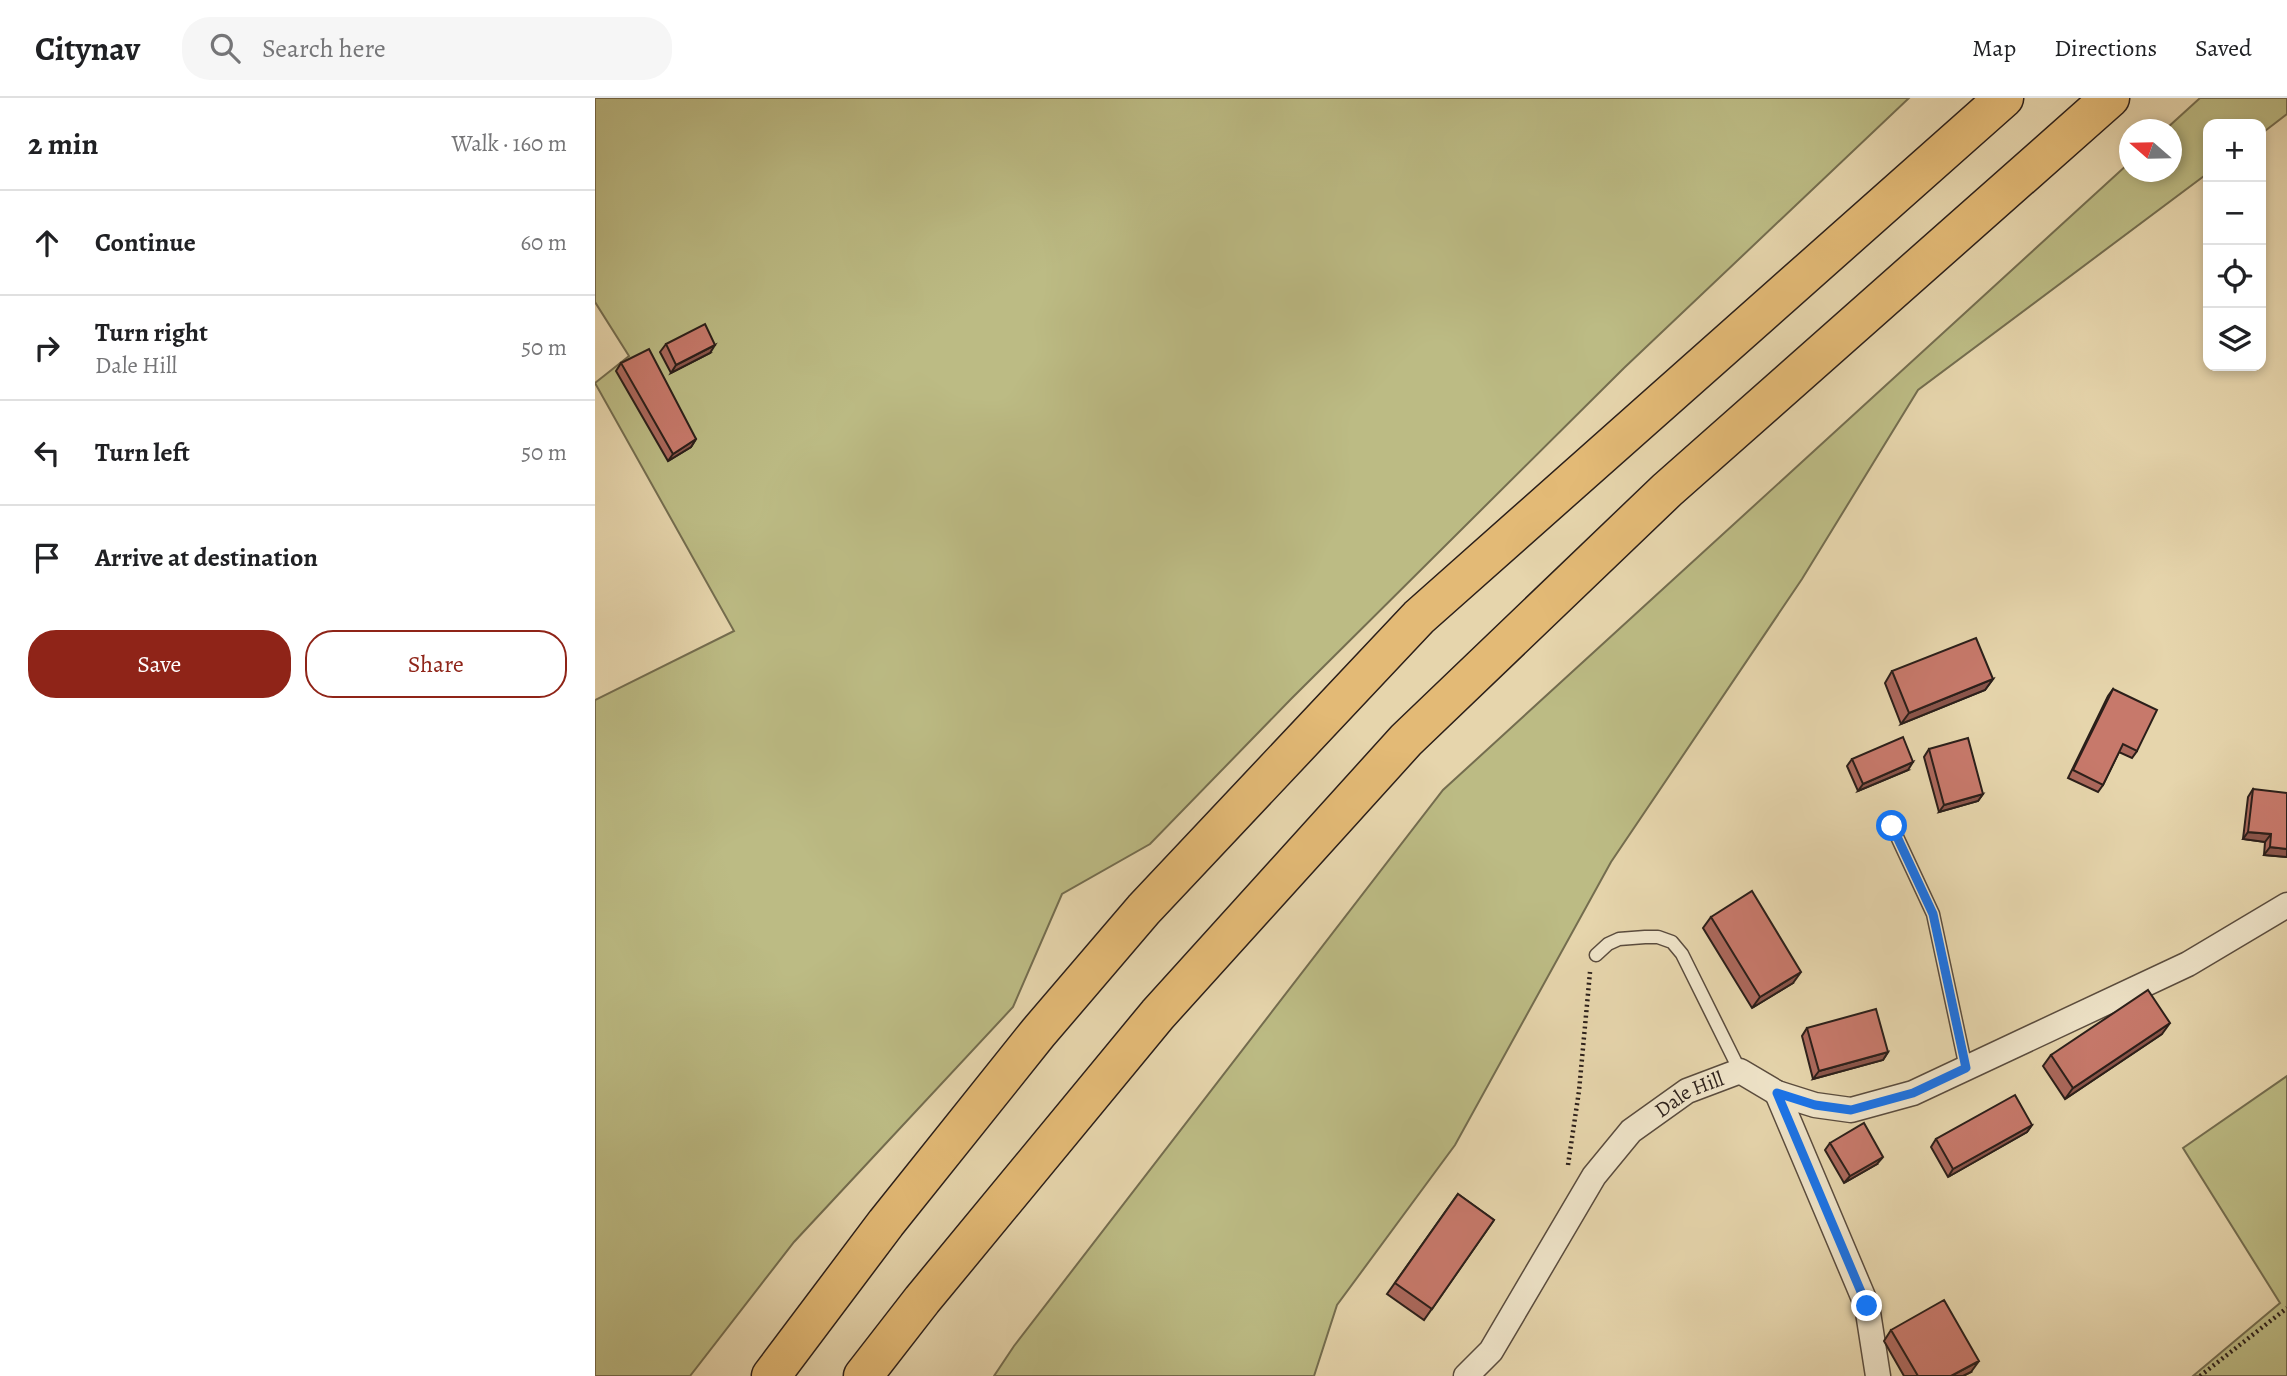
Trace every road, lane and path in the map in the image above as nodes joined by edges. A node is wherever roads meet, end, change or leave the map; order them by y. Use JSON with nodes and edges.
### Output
{"nodes":[{"id":1,"x":2004,"y":98,"type":"edge"},
{"id":2,"x":2110,"y":98,"type":"edge"},
{"id":3,"x":1892,"y":826,"type":"dead end"},
{"id":4,"x":2287,"y":905,"type":"edge"},
{"id":5,"x":1596,"y":956,"type":"joint"},
{"id":6,"x":1966,"y":1068,"type":"junction"},
{"id":7,"x":1740,"y":1071,"type":"junction"},
{"id":8,"x":1777,"y":1093,"type":"junction"},
{"id":9,"x":1589,"y":1185,"type":"junction"},
{"id":10,"x":2287,"y":1308,"type":"edge"},
{"id":11,"x":771,"y":1376,"type":"edge"},
{"id":12,"x":863,"y":1376,"type":"edge"},
{"id":13,"x":1466,"y":1376,"type":"edge"},
{"id":14,"x":1878,"y":1376,"type":"edge"},
{"id":15,"x":2200,"y":1376,"type":"edge"}],
"edges":[{"from":1,"to":11,"type":"highway"},
{"from":2,"to":12,"type":"highway"},
{"from":3,"to":6,"type":"lane"},
{"from":4,"to":6,"type":"street","name":"Dale Hill"},
{"from":5,"to":7,"type":"lane"},
{"from":5,"to":9,"type":"path"},
{"from":6,"to":8,"type":"street","name":"Dale Hill"},
{"from":7,"to":8,"type":"street","name":"Dale Hill"},
{"from":7,"to":9,"type":"street","name":"Dale Hill"},
{"from":8,"to":14,"type":"street"},
{"from":9,"to":13,"type":"street","name":"Dale Hill"},
{"from":10,"to":15,"type":"path"}]}
